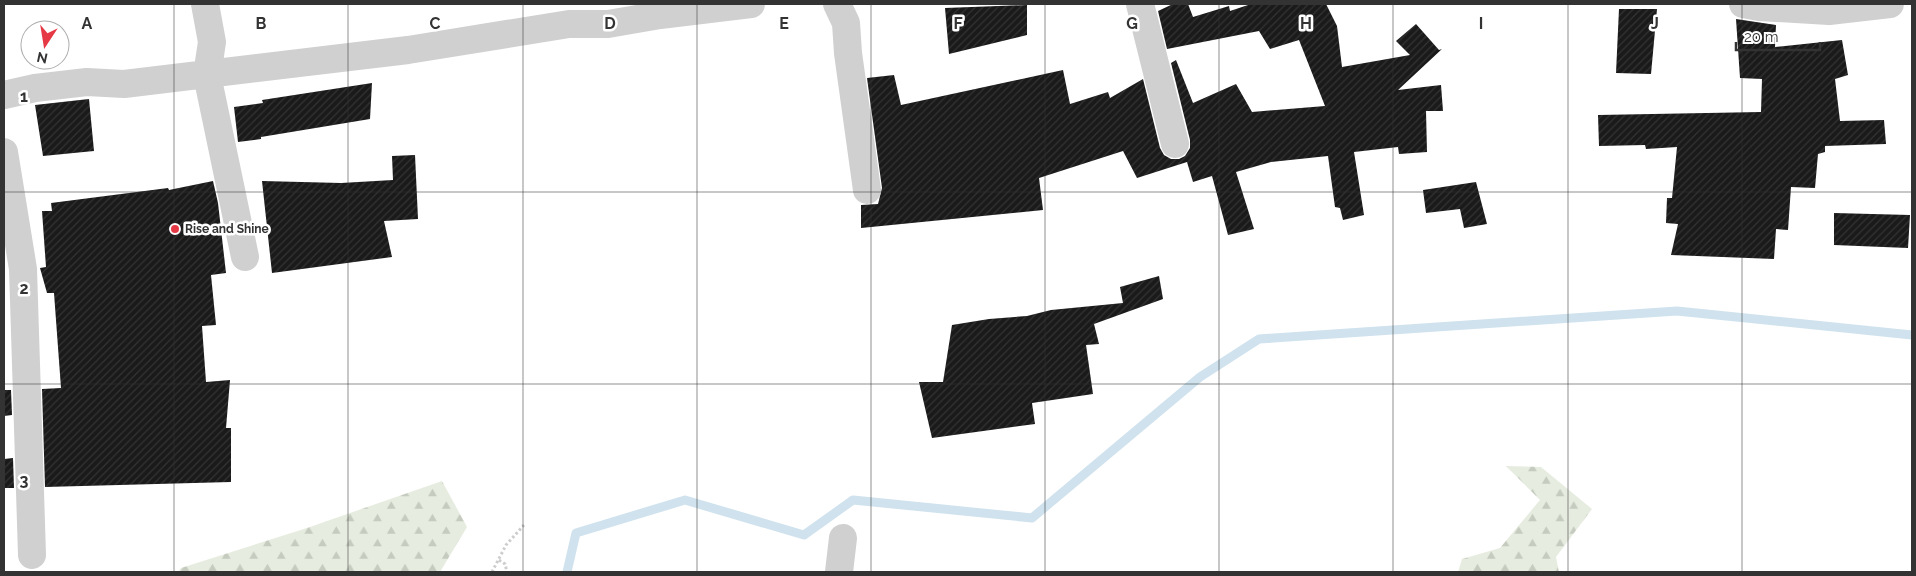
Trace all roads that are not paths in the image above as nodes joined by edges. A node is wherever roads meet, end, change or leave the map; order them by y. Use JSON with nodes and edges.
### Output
{"nodes":[{"id":1,"x":206,"y":4,"type":"edge"},
{"id":2,"x":751,"y":4,"type":"edge"},
{"id":3,"x":837,"y":4,"type":"edge"},
{"id":4,"x":1140,"y":4,"type":"edge"},
{"id":5,"x":1743,"y":4,"type":"edge"},
{"id":6,"x":1890,"y":4,"type":"edge"},
{"id":7,"x":566,"y":14,"type":"edge"},
{"id":8,"x":206,"y":75,"type":"junction"},
{"id":9,"x":4,"y":95,"type":"edge"},
{"id":10,"x":1175,"y":144,"type":"dead end"},
{"id":11,"x":4,"y":152,"type":"edge"},
{"id":12,"x":867,"y":190,"type":"dead end"},
{"id":13,"x":245,"y":257,"type":"dead end"},
{"id":14,"x":843,"y":538,"type":"dead end"},
{"id":15,"x":32,"y":555,"type":"dead end"},
{"id":16,"x":839,"y":572,"type":"edge"}],
"edges":[{"from":1,"to":8,"type":"street"},
{"from":2,"to":7,"type":"street"},
{"from":3,"to":12,"type":"street"},
{"from":4,"to":10,"type":"street"},
{"from":5,"to":6,"type":"street"},
{"from":7,"to":8,"type":"street"},
{"from":8,"to":9,"type":"street"},
{"from":8,"to":13,"type":"street"},
{"from":11,"to":15,"type":"street"},
{"from":14,"to":16,"type":"street"}]}
